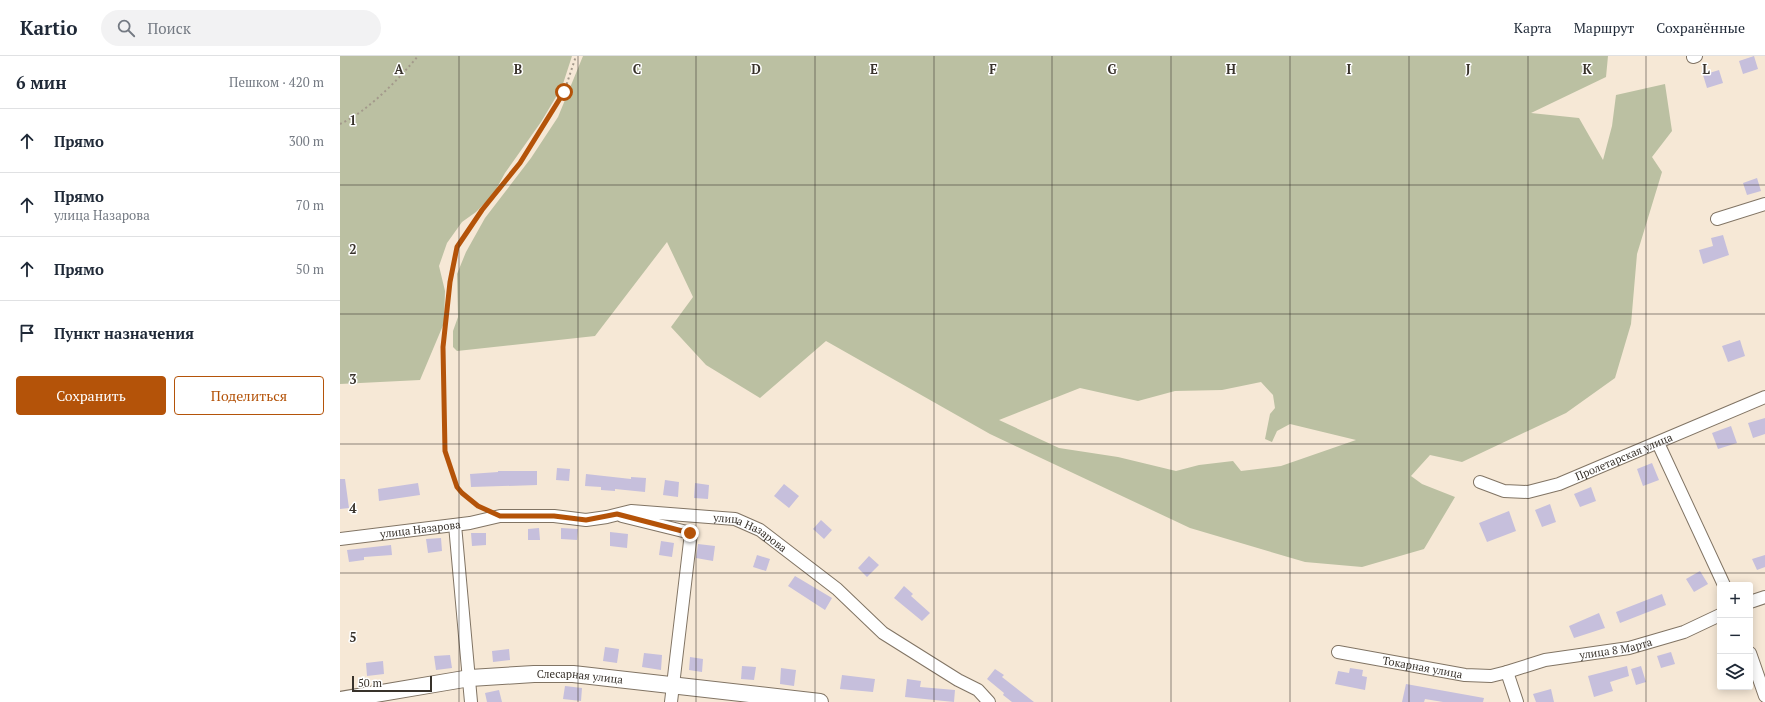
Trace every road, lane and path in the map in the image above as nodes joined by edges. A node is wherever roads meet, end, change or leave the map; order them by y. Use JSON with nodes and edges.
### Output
{"nodes":[{"id":1,"x":418,"y":56,"type":"edge"},
{"id":2,"x":576,"y":56,"type":"edge"},
{"id":3,"x":340,"y":124,"type":"edge"},
{"id":4,"x":1765,"y":204,"type":"edge"},
{"id":5,"x":1717,"y":219,"type":"dead end"},
{"id":6,"x":1765,"y":397,"type":"edge"},
{"id":7,"x":1658,"y":443,"type":"junction"},
{"id":8,"x":1480,"y":482,"type":"dead end"},
{"id":9,"x":617,"y":514,"type":"junction"},
{"id":10,"x":500,"y":516,"type":"junction"},
{"id":11,"x":455,"y":525,"type":"junction"},
{"id":12,"x":340,"y":539,"type":"edge"},
{"id":13,"x":1723,"y":582,"type":"edge"},
{"id":14,"x":1765,"y":597,"type":"edge"},
{"id":15,"x":1753,"y":601,"type":"edge"},
{"id":16,"x":1717,"y":616,"type":"edge"},
{"id":17,"x":1338,"y":652,"type":"dead end"},
{"id":18,"x":1750,"y":654,"type":"edge"},
{"id":19,"x":1507,"y":672,"type":"junction"},
{"id":20,"x":470,"y":678,"type":"junction"},
{"id":21,"x":672,"y":694,"type":"edge"},
{"id":22,"x":1765,"y":696,"type":"edge"},
{"id":23,"x":340,"y":700,"type":"edge"},
{"id":24,"x":471,"y":702,"type":"edge"},
{"id":25,"x":820,"y":702,"type":"edge"},
{"id":26,"x":989,"y":702,"type":"edge"},
{"id":27,"x":1517,"y":702,"type":"edge"}],
"edges":[{"from":1,"to":3,"type":"path"},
{"from":2,"to":10,"type":"path"},
{"from":4,"to":5,"type":"street"},
{"from":6,"to":7,"type":"street","name":"Пролетарская улица"},
{"from":7,"to":8,"type":"street","name":"Пролетарская улица"},
{"from":7,"to":13,"type":"street"},
{"from":9,"to":10,"type":"street","name":"улица Назарова"},
{"from":9,"to":21,"type":"street"},
{"from":9,"to":26,"type":"street","name":"улица Назарова"},
{"from":10,"to":11,"type":"street","name":"улица Назарова"},
{"from":11,"to":12,"type":"street","name":"улица Назарова"},
{"from":11,"to":20,"type":"street"},
{"from":14,"to":15,"type":"street"},
{"from":16,"to":19,"type":"street","name":"улица 8 Марта"},
{"from":17,"to":19,"type":"street","name":"Токарная улица"},
{"from":18,"to":22,"type":"street"},
{"from":19,"to":27,"type":"street"},
{"from":20,"to":21,"type":"street","name":"Слесарная улица"},
{"from":20,"to":23,"type":"street","name":"Слесарная улица"},
{"from":20,"to":24,"type":"street"},
{"from":21,"to":25,"type":"street","name":"Слесарная улица"}]}
